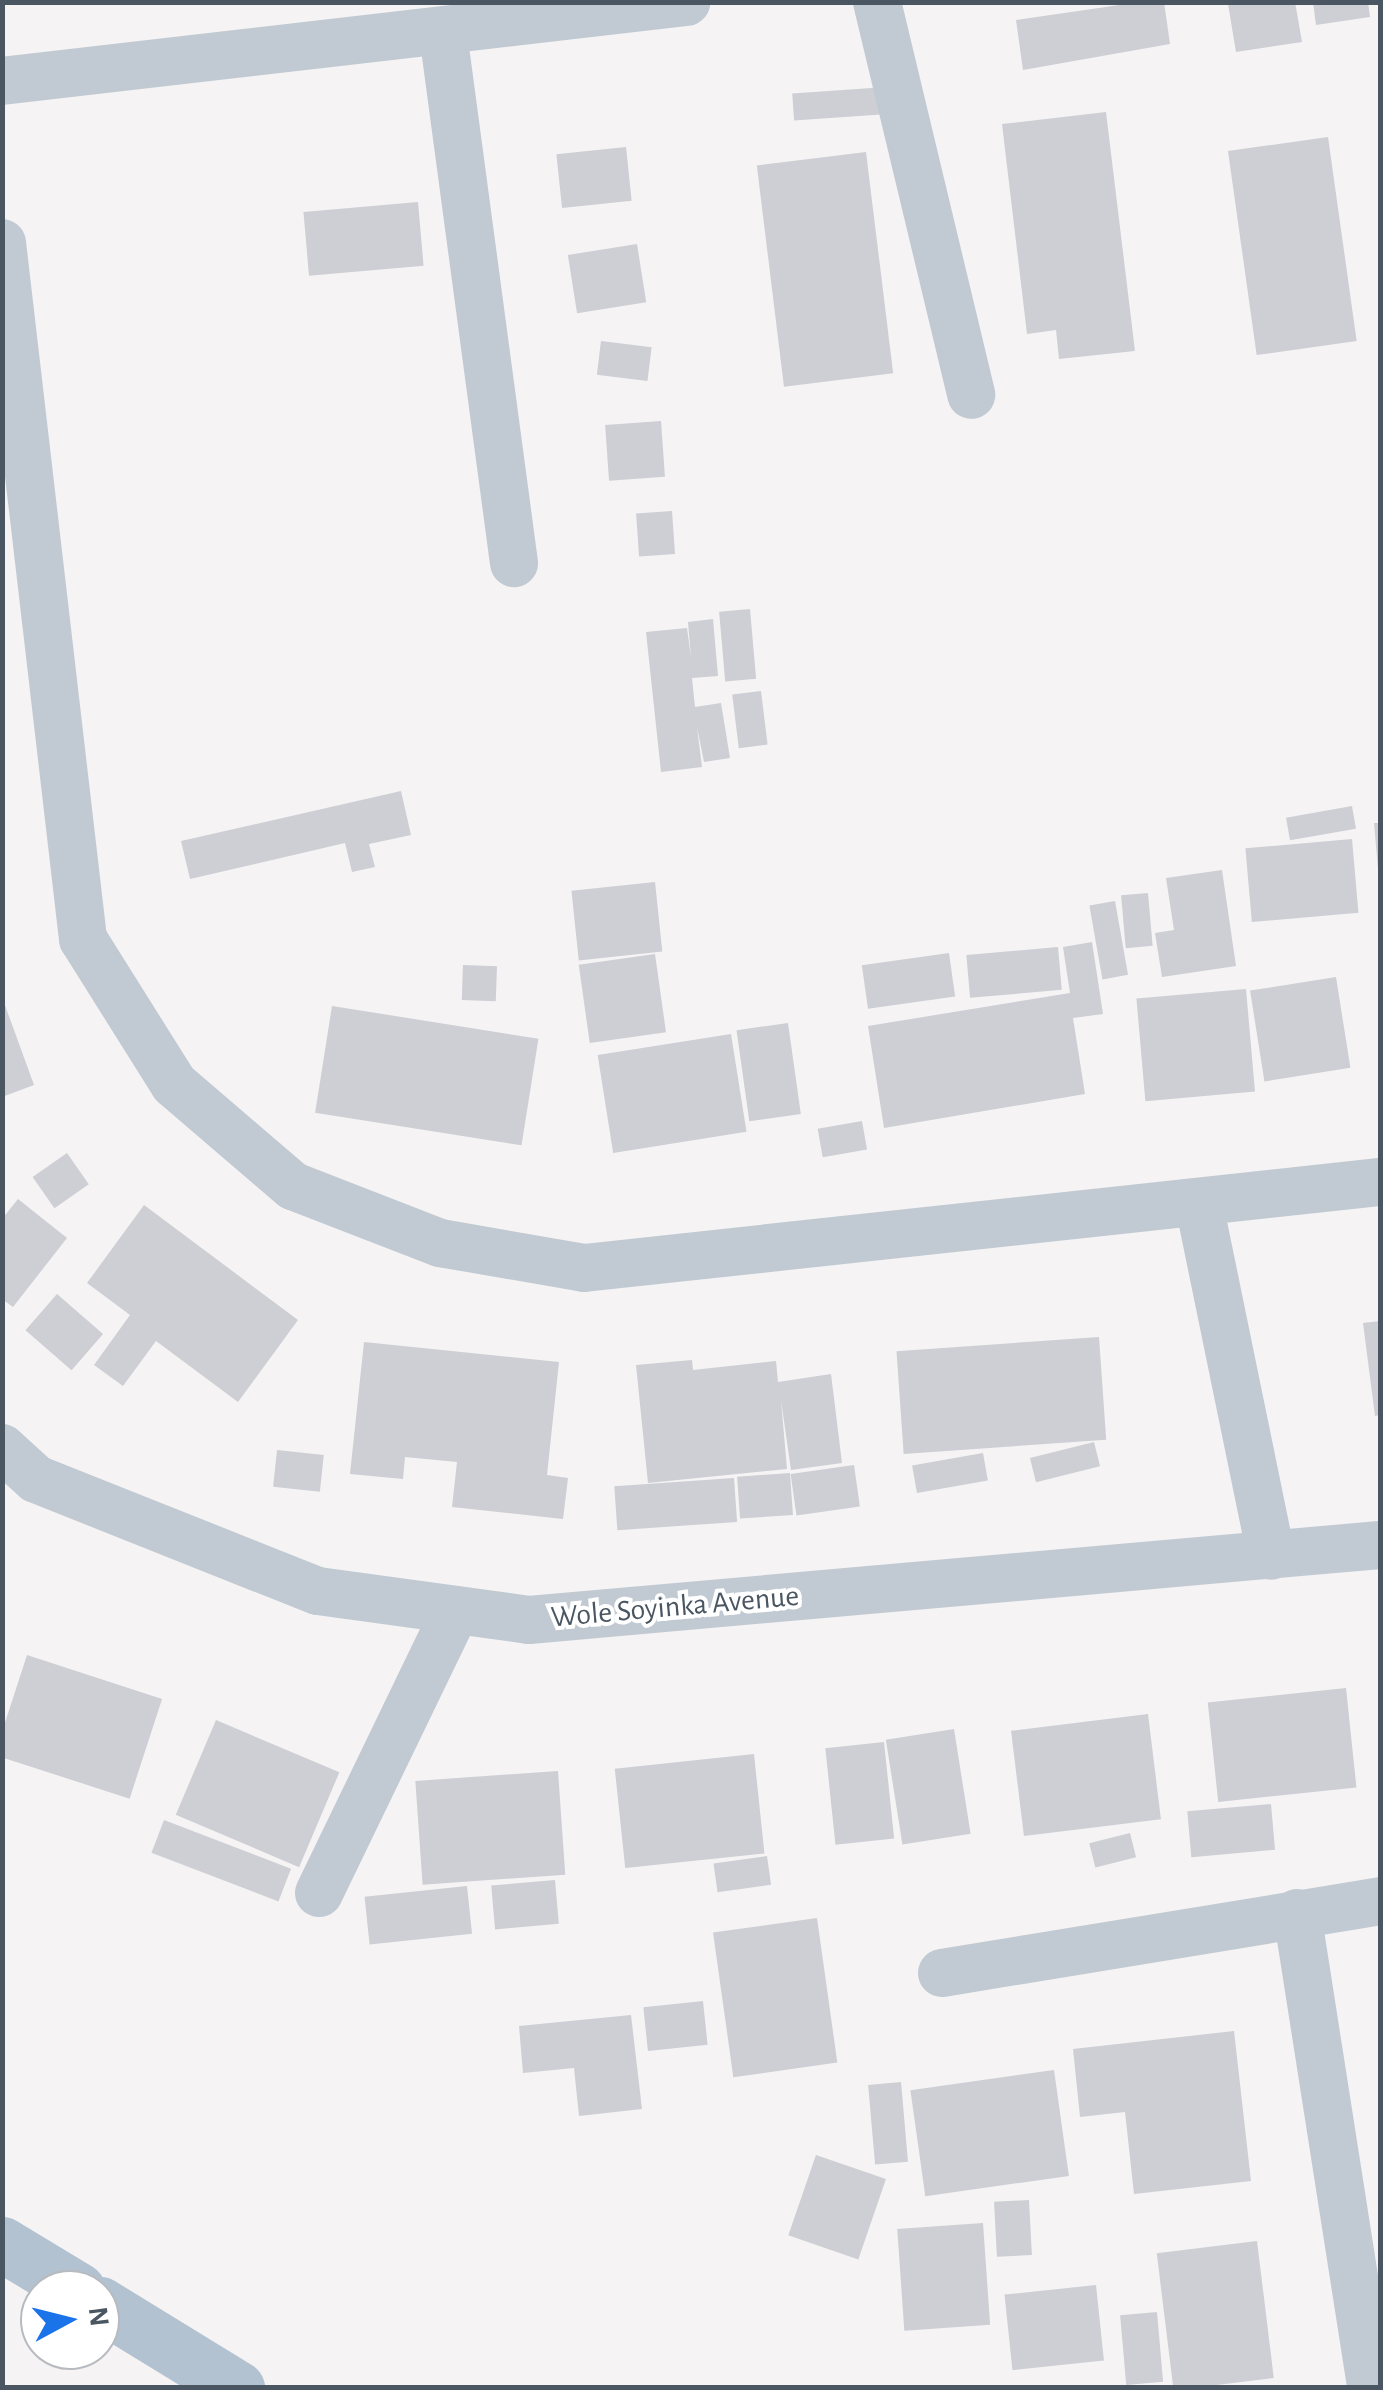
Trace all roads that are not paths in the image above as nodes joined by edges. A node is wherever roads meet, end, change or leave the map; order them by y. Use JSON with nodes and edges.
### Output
{"nodes":[{"id":1,"x":686,"y":2,"type":"edge"},
{"id":2,"x":877,"y":2,"type":"edge"},
{"id":3,"x":517,"y":14,"type":"edge"},
{"id":4,"x":444,"y":33,"type":"junction"},
{"id":5,"x":2,"y":81,"type":"edge"},
{"id":6,"x":2,"y":243,"type":"edge"},
{"id":7,"x":971,"y":395,"type":"dead end"},
{"id":8,"x":514,"y":562,"type":"dead end"},
{"id":9,"x":1380,"y":1182,"type":"edge"},
{"id":10,"x":1199,"y":1204,"type":"junction"},
{"id":11,"x":2,"y":1448,"type":"edge"},
{"id":12,"x":1380,"y":1545,"type":"edge"},
{"id":13,"x":1271,"y":1556,"type":"junction"},
{"id":14,"x":456,"y":1610,"type":"junction"},
{"id":15,"x":319,"y":1893,"type":"dead end"},
{"id":16,"x":1380,"y":1901,"type":"edge"},
{"id":17,"x":1297,"y":1913,"type":"junction"},
{"id":18,"x":942,"y":1973,"type":"dead end"},
{"id":19,"x":2,"y":2244,"type":"edge"},
{"id":20,"x":45,"y":2270,"type":"edge"},
{"id":21,"x":120,"y":2316,"type":"edge"},
{"id":22,"x":236,"y":2388,"type":"edge"},
{"id":23,"x":1371,"y":2388,"type":"edge"}],
"edges":[{"from":1,"to":3,"type":"street"},
{"from":2,"to":7,"type":"street"},
{"from":3,"to":4,"type":"street"},
{"from":4,"to":5,"type":"street"},
{"from":4,"to":8,"type":"street"},
{"from":6,"to":10,"type":"street"},
{"from":9,"to":10,"type":"street"},
{"from":10,"to":13,"type":"street"},
{"from":11,"to":14,"type":"street","name":"Wole Soyinka Avenue"},
{"from":12,"to":13,"type":"street","name":"Wole Soyinka Avenue"},
{"from":13,"to":14,"type":"street","name":"Wole Soyinka Avenue"},
{"from":14,"to":15,"type":"street"},
{"from":16,"to":17,"type":"street"},
{"from":17,"to":18,"type":"street"},
{"from":17,"to":23,"type":"street"},
{"from":19,"to":20,"type":"main road"},
{"from":21,"to":22,"type":"main road"}]}
